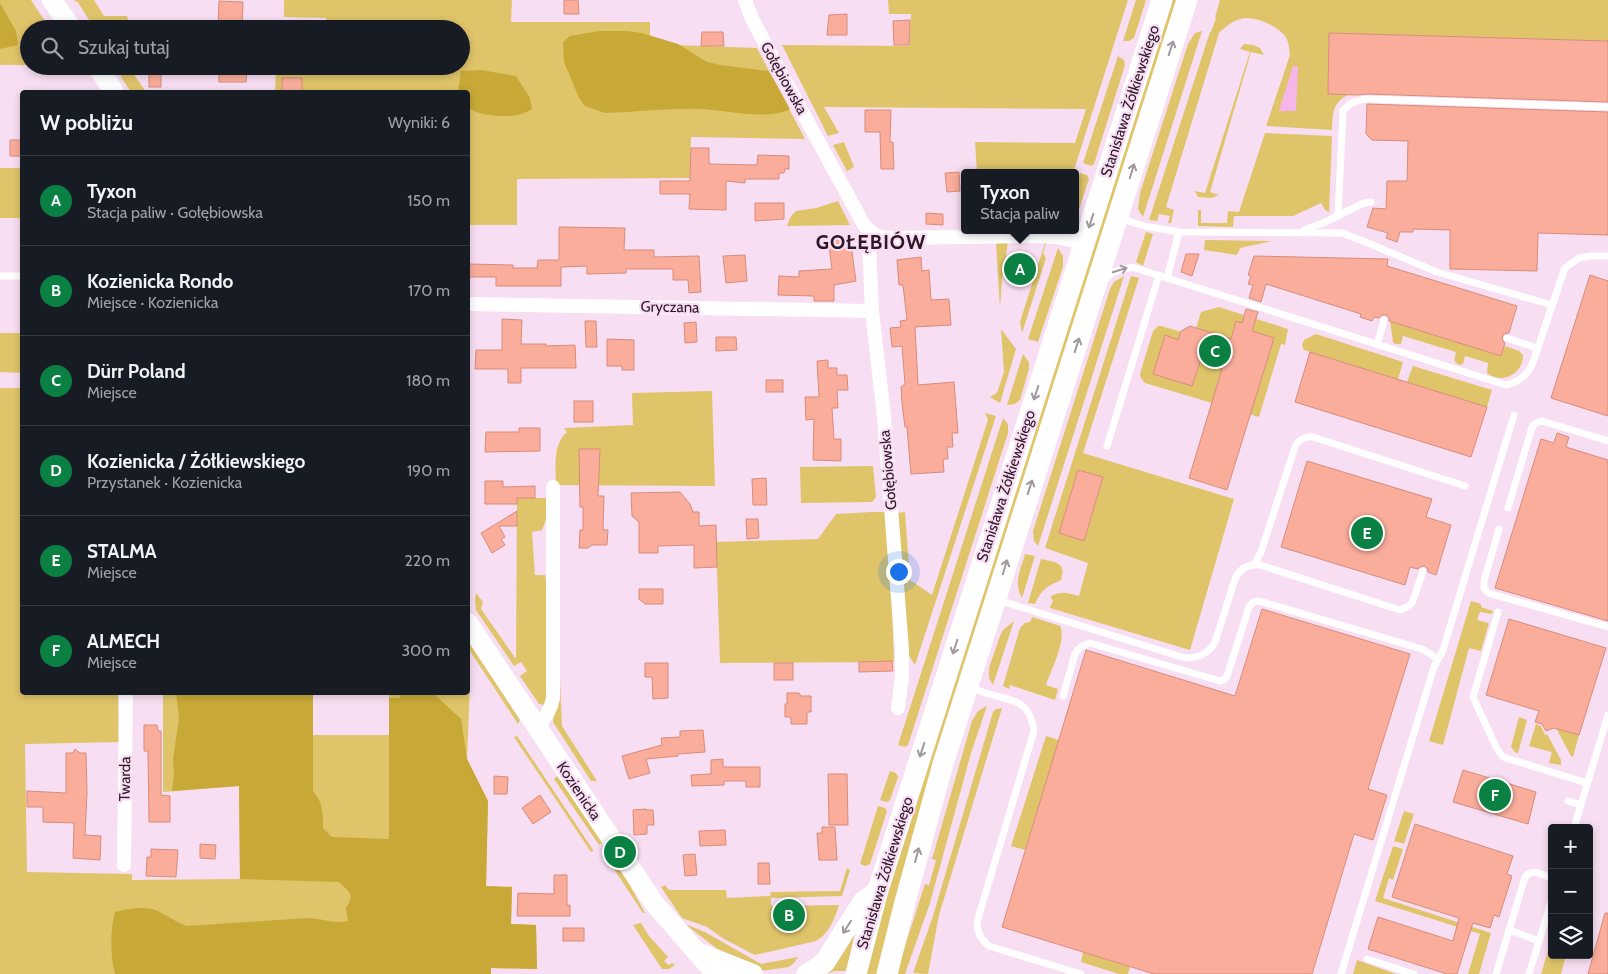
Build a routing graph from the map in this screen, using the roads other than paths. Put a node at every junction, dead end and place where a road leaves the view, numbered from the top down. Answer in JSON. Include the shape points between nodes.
{"nodes":[{"id":1,"x":52,"y":0,"type":"edge"},
{"id":2,"x":744,"y":0,"type":"edge"},
{"id":3,"x":1162,"y":0,"type":"edge"},
{"id":4,"x":1186,"y":0,"type":"edge"},
{"id":5,"x":66,"y":20,"type":"edge"},
{"id":6,"x":103,"y":75,"type":"edge"},
{"id":7,"x":113,"y":90,"type":"edge"},
{"id":8,"x":1608,"y":107,"type":"edge"},
{"id":9,"x":1371,"y":202,"type":"dead end"},
{"id":10,"x":1338,"y":216,"type":"junction"},
{"id":11,"x":1117,"y":218,"type":"junction"},
{"id":12,"x":871,"y":232,"type":"junction"},
{"id":13,"x":1179,"y":232,"type":"junction"},
{"id":14,"x":1294,"y":232,"type":"junction"},
{"id":15,"x":1084,"y":243,"type":"junction"},
{"id":16,"x":1608,"y":256,"type":"edge"},
{"id":17,"x":0,"y":276,"type":"edge"},
{"id":18,"x":20,"y":276,"type":"edge"},
{"id":19,"x":1158,"y":276,"type":"junction"},
{"id":20,"x":1166,"y":278,"type":"junction"},
{"id":21,"x":1092,"y":297,"type":"junction"},
{"id":22,"x":470,"y":304,"type":"edge"},
{"id":23,"x":1552,"y":305,"type":"junction"},
{"id":24,"x":872,"y":312,"type":"junction"},
{"id":25,"x":1384,"y":320,"type":"dead end"},
{"id":26,"x":1507,"y":338,"type":"dead end"},
{"id":27,"x":1377,"y":345,"type":"junction"},
{"id":28,"x":1537,"y":348,"type":"junction"},
{"id":29,"x":1514,"y":415,"type":"dead end"},
{"id":30,"x":1608,"y":441,"type":"edge"},
{"id":31,"x":1107,"y":446,"type":"dead end"},
{"id":32,"x":1465,"y":486,"type":"dead end"},
{"id":33,"x":553,"y":487,"type":"dead end"},
{"id":34,"x":1508,"y":508,"type":"dead end"},
{"id":35,"x":1499,"y":529,"type":"dead end"},
{"id":36,"x":1254,"y":564,"type":"junction"},
{"id":37,"x":1423,"y":571,"type":"dead end"},
{"id":38,"x":995,"y":599,"type":"junction"},
{"id":39,"x":1498,"y":612,"type":"dead end"},
{"id":40,"x":470,"y":626,"type":"edge"},
{"id":41,"x":1608,"y":628,"type":"edge"},
{"id":42,"x":1438,"y":660,"type":"junction"},
{"id":43,"x":967,"y":687,"type":"junction"},
{"id":44,"x":126,"y":695,"type":"edge"},
{"id":45,"x":1063,"y":696,"type":"dead end"},
{"id":46,"x":898,"y":708,"type":"dead end"},
{"id":47,"x":1608,"y":715,"type":"edge"},
{"id":48,"x":536,"y":727,"type":"junction"},
{"id":49,"x":1587,"y":783,"type":"junction"},
{"id":50,"x":1568,"y":801,"type":"dead end"},
{"id":51,"x":1581,"y":805,"type":"junction"},
{"id":52,"x":1575,"y":824,"type":"edge"},
{"id":53,"x":124,"y":866,"type":"dead end"},
{"id":54,"x":1548,"y":877,"type":"edge"},
{"id":55,"x":878,"y":890,"type":"junction"},
{"id":56,"x":1548,"y":912,"type":"edge"},
{"id":57,"x":1509,"y":930,"type":"junction"},
{"id":58,"x":1539,"y":941,"type":"junction"},
{"id":59,"x":698,"y":952,"type":"junction"},
{"id":60,"x":1367,"y":958,"type":"dead end"},
{"id":61,"x":716,"y":974,"type":"edge"},
{"id":62,"x":752,"y":974,"type":"edge"},
{"id":63,"x":807,"y":974,"type":"edge"},
{"id":64,"x":856,"y":974,"type":"edge"},
{"id":65,"x":887,"y":974,"type":"edge"},
{"id":66,"x":1081,"y":974,"type":"edge"},
{"id":67,"x":1341,"y":974,"type":"edge"},
{"id":68,"x":1414,"y":974,"type":"edge"},
{"id":69,"x":1496,"y":974,"type":"edge"},
{"id":70,"x":1529,"y":974,"type":"edge"}],
"edges":[{"from":1,"to":5,"type":"main road"},
{"from":2,"to":12,"type":"street","name":"Gołębiowska","via":[[779,70],[864,225]]},
{"from":3,"to":15,"type":"main road","name":"Stanisława Żółkiewskiego","one_way":true},
{"from":11,"to":4,"type":"main road","name":"Stanisława Żółkiewskiego","one_way":true},
{"from":6,"to":7,"type":"main road"},
{"from":8,"to":10,"type":"lane","via":[[1368,99],[1353,102],[1343,111]]},
{"from":9,"to":10,"type":"lane"},
{"from":10,"to":14,"type":"lane"},
{"from":11,"to":13,"type":"lane"},
{"from":11,"to":21,"type":"main road","name":"Stanisława Żółkiewskiego"},
{"from":12,"to":15,"type":"street","via":[[889,238],[1040,236]]},
{"from":12,"to":24,"type":"street","name":"Gołębiowska"},
{"from":13,"to":14,"type":"lane"},
{"from":13,"to":20,"type":"lane"},
{"from":14,"to":23,"type":"lane","via":[[1342,233],[1437,272]]},
{"from":15,"to":55,"type":"main road","name":"Stanisława Żółkiewskiego","one_way":true},
{"from":16,"to":23,"type":"lane","via":[[1578,258],[1568,264]]},
{"from":17,"to":18,"type":"lane"},
{"from":19,"to":20,"type":"lane"},
{"from":21,"to":19,"type":"lane","one_way":true,"via":[[1108,276],[1119,270],[1132,267]]},
{"from":19,"to":31,"type":"lane"},
{"from":20,"to":27,"type":"lane"},
{"from":38,"to":21,"type":"main road","name":"Stanisława Żółkiewskiego","one_way":true},
{"from":22,"to":24,"type":"street","name":"Gryczana"},
{"from":23,"to":28,"type":"lane"},
{"from":24,"to":46,"type":"street","name":"Gołębiowska","via":[[899,606],[902,675]]},
{"from":25,"to":27,"type":"lane"},
{"from":26,"to":28,"type":"lane"},
{"from":27,"to":28,"type":"lane","via":[[1506,385],[1525,376]]},
{"from":29,"to":42,"type":"lane"},
{"from":30,"to":34,"type":"lane","via":[[1536,422],[1532,426]]},
{"from":32,"to":36,"type":"lane","via":[[1313,437],[1304,438],[1296,443],[1261,552]]},
{"from":33,"to":48,"type":"street","via":[[553,698],[548,715]]},
{"from":35,"to":41,"type":"lane","via":[[1484,581],[1488,593]]},
{"from":36,"to":37,"type":"lane","via":[[1400,610],[1412,603]]},
{"from":36,"to":38,"type":"lane","via":[[1242,569],[1235,579],[1212,648],[1190,658]]},
{"from":38,"to":43,"type":"main road","name":"Stanisława Żółkiewskiego"},
{"from":39,"to":49,"type":"lane","via":[[1473,697],[1497,749],[1503,757]]},
{"from":40,"to":48,"type":"main road","name":"Kozienicka"},
{"from":42,"to":45,"type":"lane","via":[[1422,649],[1258,601],[1249,607],[1224,680],[1090,643],[1084,644],[1075,654]]},
{"from":42,"to":67,"type":"lane"},
{"from":65,"to":43,"type":"main road","name":"Stanisława Żółkiewskiego","one_way":true,"via":[[922,838]]},
{"from":43,"to":66,"type":"lane","via":[[1023,705],[1034,731],[977,922],[979,936],[989,946]]},
{"from":44,"to":53,"type":"street","name":"Twarda"},
{"from":47,"to":49,"type":"lane"},
{"from":48,"to":59,"type":"main road","name":"Kozienicka","via":[[654,903]]},
{"from":49,"to":51,"type":"lane"},
{"from":50,"to":51,"type":"lane"},
{"from":51,"to":52,"type":"lane"},
{"from":54,"to":57,"type":"lane","via":[[1535,872],[1526,875]]},
{"from":55,"to":63,"type":"main road","one_way":true,"via":[[863,902],[824,962]]},
{"from":55,"to":64,"type":"main road","name":"Stanisława Żółkiewskiego"},
{"from":56,"to":58,"type":"lane"},
{"from":57,"to":58,"type":"lane"},
{"from":57,"to":69,"type":"lane"},
{"from":58,"to":70,"type":"lane"},
{"from":59,"to":61,"type":"main road","name":"Kozienicka"},
{"from":59,"to":62,"type":"main road","name":"Kozienicka"},
{"from":60,"to":68,"type":"lane"}]}
